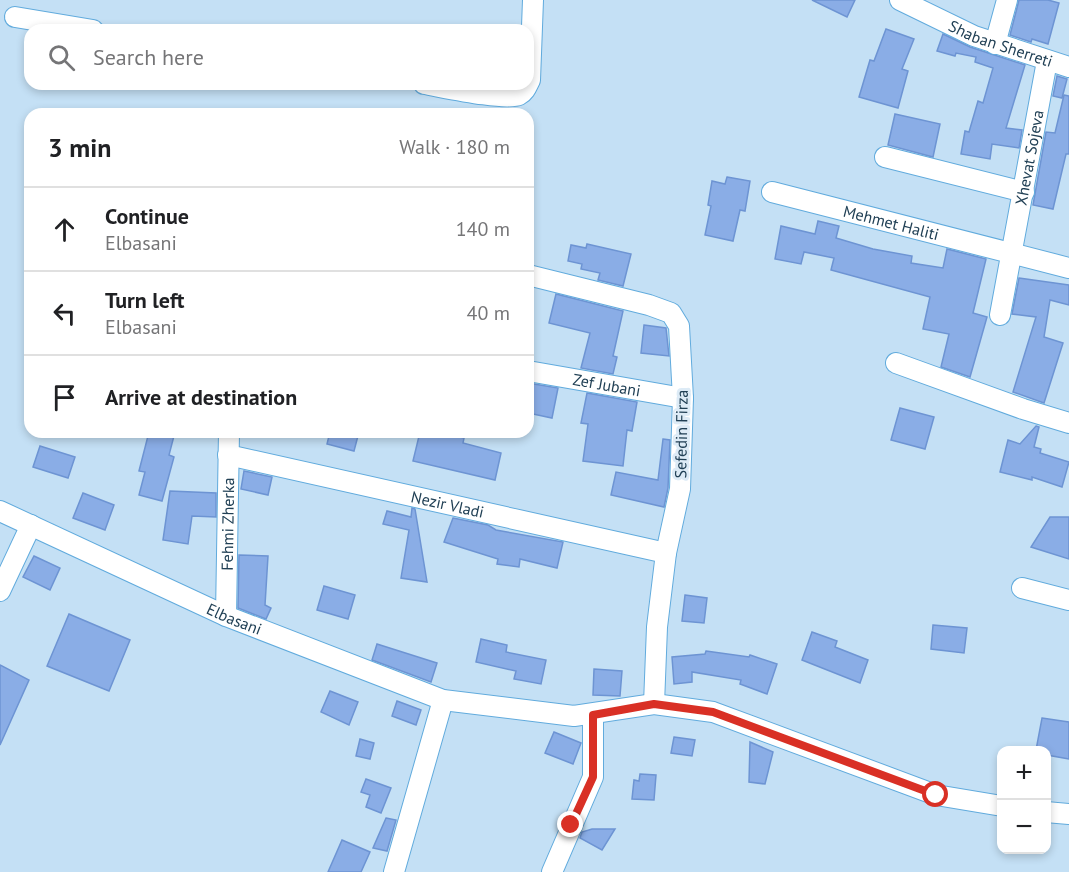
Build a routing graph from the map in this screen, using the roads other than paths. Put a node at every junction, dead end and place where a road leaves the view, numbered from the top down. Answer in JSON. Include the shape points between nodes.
{"nodes":[{"id":1,"x":533,"y":0,"type":"edge"},
{"id":2,"x":900,"y":0,"type":"edge"},
{"id":3,"x":1007,"y":0,"type":"edge"},
{"id":4,"x":15,"y":17,"type":"dead end"},
{"id":5,"x":57,"y":24,"type":"edge"},
{"id":6,"x":532,"y":24,"type":"edge"},
{"id":7,"x":994,"y":44,"type":"junction"},
{"id":8,"x":1047,"y":61,"type":"junction"},
{"id":9,"x":1069,"y":67,"type":"edge"},
{"id":10,"x":462,"y":90,"type":"edge"},
{"id":11,"x":525,"y":90,"type":"edge"},
{"id":12,"x":885,"y":156,"type":"dead end"},
{"id":13,"x":772,"y":192,"type":"dead end"},
{"id":14,"x":1024,"y":192,"type":"junction"},
{"id":15,"x":1011,"y":254,"type":"junction"},
{"id":16,"x":1069,"y":268,"type":"edge"},
{"id":17,"x":534,"y":276,"type":"edge"},
{"id":18,"x":1000,"y":315,"type":"dead end"},
{"id":19,"x":896,"y":363,"type":"dead end"},
{"id":20,"x":534,"y":372,"type":"edge"},
{"id":21,"x":683,"y":398,"type":"junction"},
{"id":22,"x":1069,"y":423,"type":"edge"},
{"id":23,"x":229,"y":438,"type":"edge"},
{"id":24,"x":228,"y":455,"type":"junction"},
{"id":25,"x":0,"y":511,"type":"edge"},
{"id":26,"x":31,"y":525,"type":"junction"},
{"id":27,"x":666,"y":554,"type":"junction"},
{"id":28,"x":1022,"y":588,"type":"dead end"},
{"id":29,"x":0,"y":591,"type":"edge"},
{"id":30,"x":1069,"y":600,"type":"edge"},
{"id":31,"x":226,"y":616,"type":"junction"},
{"id":32,"x":443,"y":700,"type":"junction"},
{"id":33,"x":654,"y":704,"type":"junction"},
{"id":34,"x":593,"y":715,"type":"junction"},
{"id":35,"x":997,"y":805,"type":"edge"},
{"id":36,"x":1051,"y":812,"type":"edge"},
{"id":37,"x":1069,"y":814,"type":"edge"},
{"id":38,"x":394,"y":872,"type":"edge"},
{"id":39,"x":552,"y":872,"type":"edge"}],
"edges":[{"from":1,"to":6,"type":"street"},
{"from":2,"to":7,"type":"street","name":"Shaban Sherreti"},
{"from":3,"to":7,"type":"street"},
{"from":4,"to":5,"type":"street"},
{"from":7,"to":8,"type":"street","name":"Shaban Sherreti"},
{"from":8,"to":9,"type":"street","name":"Shaban Sherreti"},
{"from":8,"to":14,"type":"street","name":"Xhevat Sojeva"},
{"from":10,"to":11,"type":"street","via":[[517,96]]},
{"from":12,"to":14,"type":"street"},
{"from":13,"to":15,"type":"street","name":"Mehmet Haliti"},
{"from":14,"to":15,"type":"street","name":"Xhevat Sojeva"},
{"from":15,"to":16,"type":"street"},
{"from":15,"to":18,"type":"street","name":"Xhevat Sojeva"},
{"from":17,"to":21,"type":"street","name":"Sefedin Firza","via":[[649,304],[671,313],[679,326]]},
{"from":19,"to":22,"type":"street"},
{"from":20,"to":21,"type":"street","name":"Zef Jubani"},
{"from":21,"to":27,"type":"street","name":"Sefedin Firza","via":[[680,489]]},
{"from":23,"to":24,"type":"street","name":"Fehmi Zherka"},
{"from":24,"to":27,"type":"street","name":"Nezir Vladi"},
{"from":24,"to":31,"type":"street","name":"Fehmi Zherka"},
{"from":25,"to":26,"type":"street","name":"Elbasani"},
{"from":26,"to":29,"type":"street"},
{"from":26,"to":31,"type":"street","name":"Elbasani"},
{"from":27,"to":33,"type":"street","name":"Sefedin Firza","via":[[657,627]]},
{"from":28,"to":30,"type":"street"},
{"from":31,"to":32,"type":"street","name":"Elbasani"},
{"from":32,"to":34,"type":"street","name":"Elbasani","via":[[528,712]]},
{"from":32,"to":38,"type":"street"},
{"from":33,"to":34,"type":"street","name":"Elbasani"},
{"from":33,"to":35,"type":"street","name":"Elbasani","via":[[713,712],[936,795]]},
{"from":34,"to":39,"type":"street","via":[[593,777]]},
{"from":36,"to":37,"type":"street"}]}
